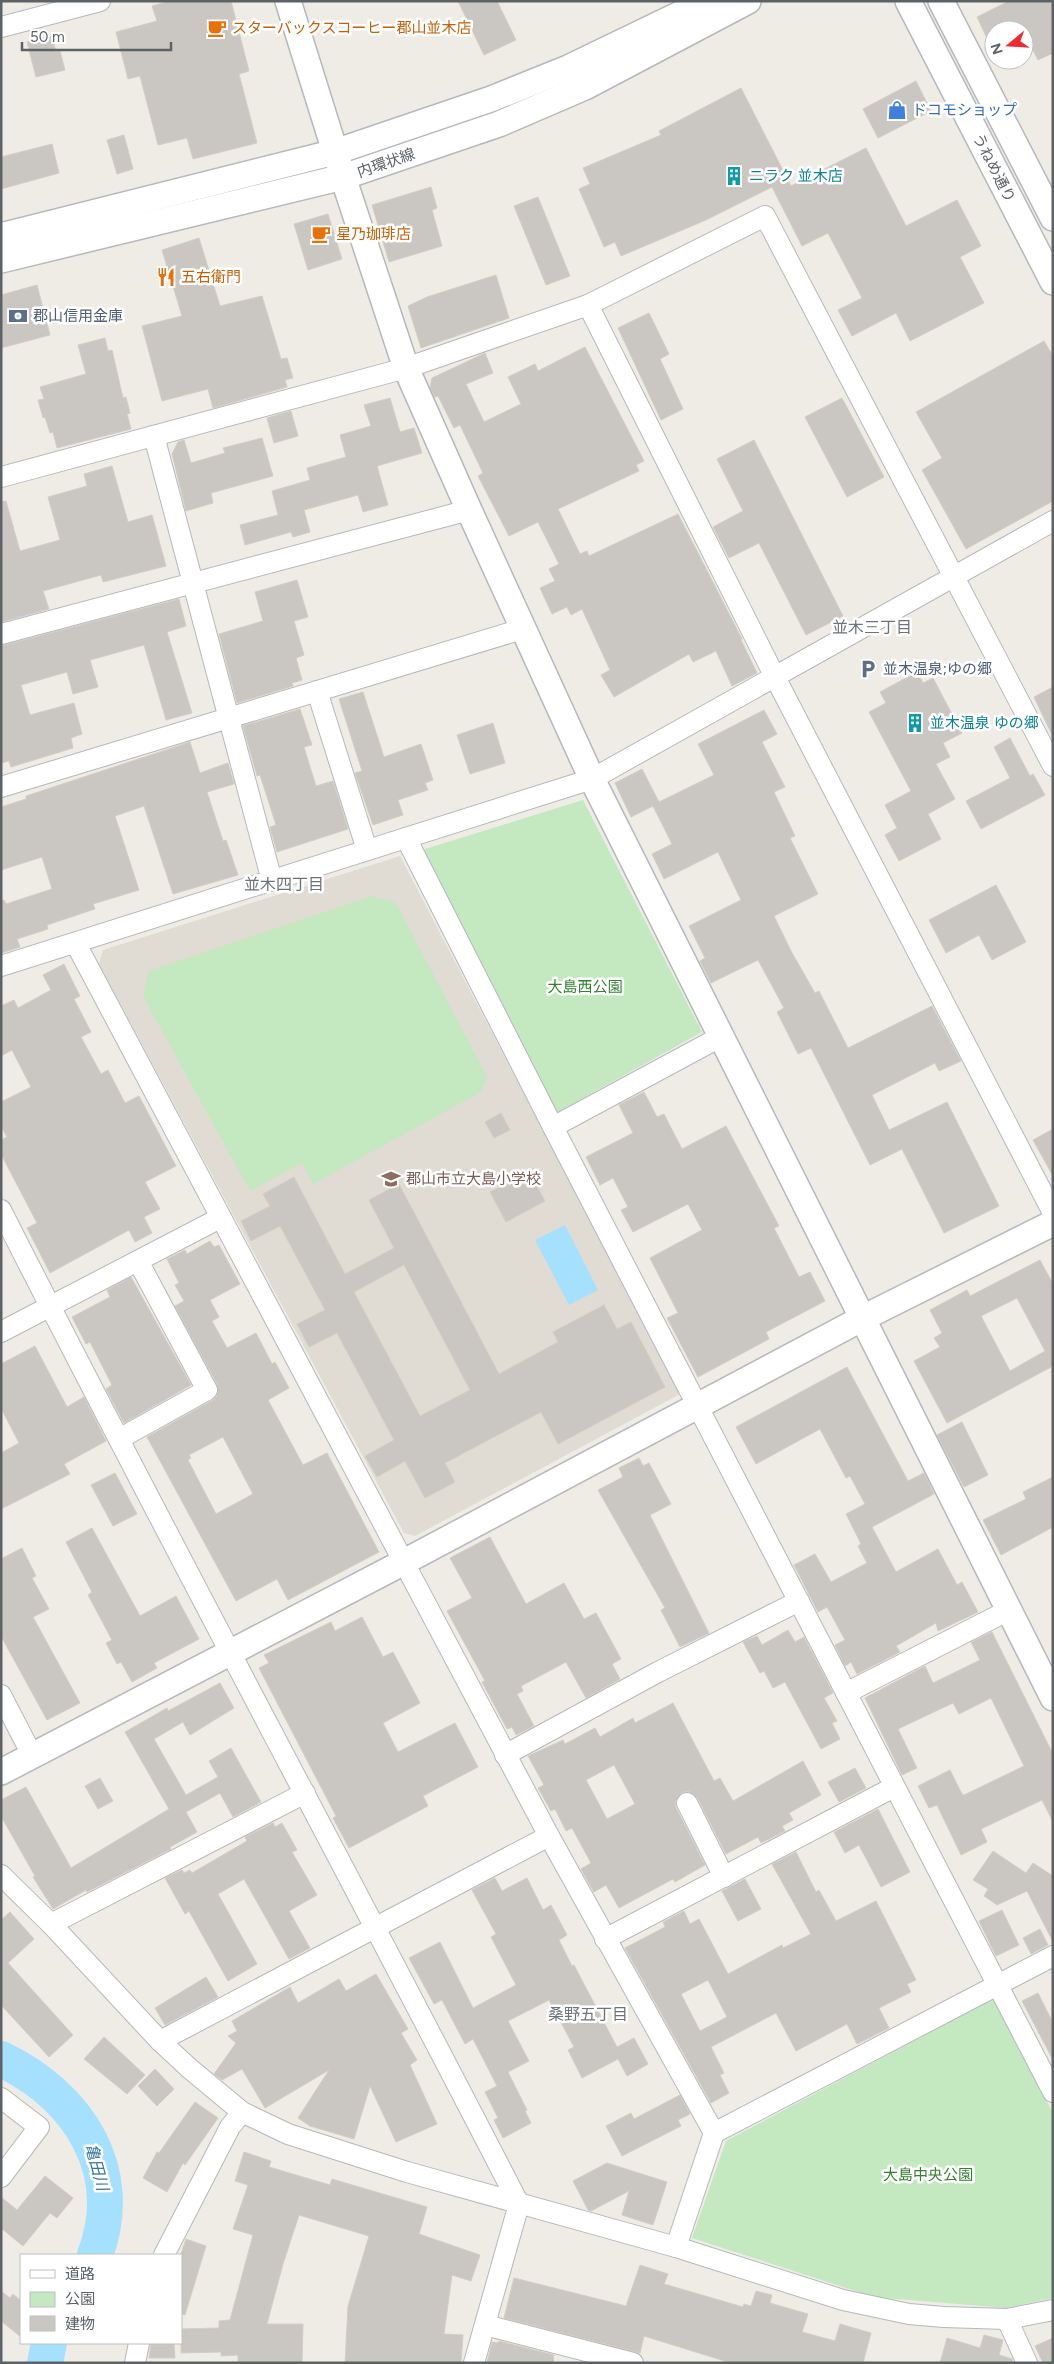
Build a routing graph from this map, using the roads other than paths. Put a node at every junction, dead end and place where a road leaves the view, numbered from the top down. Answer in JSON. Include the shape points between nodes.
{"nodes":[{"id":1,"x":100,"y":1,"type":"edge"},
{"id":2,"x":288,"y":1,"type":"edge"},
{"id":3,"x":707,"y":1,"type":"edge"},
{"id":4,"x":748,"y":1,"type":"edge"},
{"id":5,"x":908,"y":1,"type":"edge"},
{"id":6,"x":941,"y":1,"type":"edge"},
{"id":7,"x":69,"y":5,"type":"edge"},
{"id":8,"x":1,"y":27,"type":"edge"},
{"id":9,"x":335,"y":152,"type":"junction"},
{"id":10,"x":343,"y":177,"type":"junction"},
{"id":11,"x":1053,"y":218,"type":"edge"},
{"id":12,"x":1,"y":236,"type":"edge"},
{"id":13,"x":1,"y":260,"type":"edge"},
{"id":14,"x":1053,"y":282,"type":"edge"},
{"id":15,"x":588,"y":305,"type":"junction"},
{"id":16,"x":406,"y":368,"type":"junction"},
{"id":17,"x":154,"y":436,"type":"junction"},
{"id":18,"x":1,"y":477,"type":"edge"},
{"id":19,"x":469,"y":510,"type":"junction"},
{"id":20,"x":1053,"y":521,"type":"edge"},
{"id":21,"x":953,"y":576,"type":"junction"},
{"id":22,"x":194,"y":583,"type":"junction"},
{"id":23,"x":522,"y":629,"type":"junction"},
{"id":24,"x":1,"y":634,"type":"edge"},
{"id":25,"x":775,"y":677,"type":"junction"},
{"id":26,"x":317,"y":691,"type":"junction"},
{"id":27,"x":228,"y":718,"type":"junction"},
{"id":28,"x":1053,"y":766,"type":"edge"},
{"id":29,"x":592,"y":779,"type":"junction"},
{"id":30,"x":1,"y":787,"type":"edge"},
{"id":31,"x":406,"y":838,"type":"junction"},
{"id":32,"x":367,"y":850,"type":"junction"},
{"id":33,"x":272,"y":881,"type":"junction"},
{"id":34,"x":76,"y":944,"type":"junction"},
{"id":35,"x":1,"y":966,"type":"edge"},
{"id":36,"x":722,"y":1036,"type":"junction"},
{"id":37,"x":553,"y":1127,"type":"junction"},
{"id":38,"x":1,"y":1210,"type":"edge"},
{"id":39,"x":1053,"y":1213,"type":"edge"},
{"id":40,"x":220,"y":1218,"type":"junction"},
{"id":41,"x":1053,"y":1223,"type":"edge"},
{"id":42,"x":138,"y":1261,"type":"junction"},
{"id":43,"x":50,"y":1307,"type":"junction"},
{"id":44,"x":863,"y":1318,"type":"junction"},
{"id":45,"x":1,"y":1332,"type":"edge"},
{"id":46,"x":699,"y":1407,"type":"junction"},
{"id":47,"x":118,"y":1439,"type":"junction"},
{"id":48,"x":404,"y":1562,"type":"junction"},
{"id":49,"x":799,"y":1601,"type":"junction"},
{"id":50,"x":1009,"y":1610,"type":"junction"},
{"id":51,"x":230,"y":1654,"type":"junction"},
{"id":52,"x":846,"y":1693,"type":"junction"},
{"id":53,"x":1,"y":1695,"type":"edge"},
{"id":54,"x":1053,"y":1698,"type":"edge"},
{"id":55,"x":505,"y":1754,"type":"junction"},
{"id":56,"x":32,"y":1755,"type":"junction"},
{"id":57,"x":1,"y":1772,"type":"edge"},
{"id":58,"x":894,"y":1787,"type":"junction"},
{"id":59,"x":305,"y":1793,"type":"junction"},
{"id":60,"x":687,"y":1803,"type":"dead end"},
{"id":61,"x":549,"y":1836,"type":"junction"},
{"id":62,"x":1,"y":1875,"type":"edge"},
{"id":63,"x":724,"y":1876,"type":"junction"},
{"id":64,"x":51,"y":1924,"type":"junction"},
{"id":65,"x":376,"y":1927,"type":"junction"},
{"id":66,"x":606,"y":1939,"type":"junction"},
{"id":67,"x":1053,"y":1956,"type":"edge"},
{"id":68,"x":996,"y":1985,"type":"junction"},
{"id":69,"x":160,"y":2041,"type":"junction"},
{"id":70,"x":1053,"y":2092,"type":"edge"},
{"id":71,"x":1,"y":2098,"type":"edge"},
{"id":72,"x":242,"y":2112,"type":"junction"},
{"id":73,"x":714,"y":2134,"type":"junction"},
{"id":74,"x":1,"y":2177,"type":"edge"},
{"id":75,"x":519,"y":2204,"type":"junction"},
{"id":76,"x":676,"y":2247,"type":"junction"},
{"id":77,"x":165,"y":2254,"type":"edge"},
{"id":78,"x":1053,"y":2310,"type":"edge"},
{"id":79,"x":1007,"y":2319,"type":"junction"},
{"id":80,"x":485,"y":2324,"type":"junction"},
{"id":81,"x":139,"y":2344,"type":"edge"},
{"id":82,"x":135,"y":2363,"type":"edge"},
{"id":83,"x":474,"y":2363,"type":"edge"},
{"id":84,"x":633,"y":2363,"type":"edge"},
{"id":85,"x":1027,"y":2363,"type":"edge"}],
"edges":[{"from":1,"to":7,"type":"street"},
{"from":2,"to":9,"type":"street"},
{"from":3,"to":9,"type":"street","name":"内環状線","via":[[577,64],[491,99]]},
{"from":4,"to":10,"type":"street","name":"内環状線","via":[[576,91],[499,124]]},
{"from":5,"to":14,"type":"street","name":"うねめ通り"},
{"from":6,"to":11,"type":"street","name":"うねめ通り"},
{"from":7,"to":8,"type":"street"},
{"from":9,"to":10,"type":"street"},
{"from":9,"to":12,"type":"street","name":"内環状線"},
{"from":10,"to":13,"type":"street","name":"内環状線"},
{"from":10,"to":16,"type":"street"},
{"from":15,"to":16,"type":"street"},
{"from":15,"to":21,"type":"street","via":[[765,216]]},
{"from":15,"to":25,"type":"street"},
{"from":16,"to":17,"type":"street"},
{"from":16,"to":19,"type":"street"},
{"from":17,"to":18,"type":"street"},
{"from":17,"to":22,"type":"street"},
{"from":19,"to":22,"type":"street"},
{"from":19,"to":23,"type":"street"},
{"from":20,"to":21,"type":"street"},
{"from":21,"to":25,"type":"street"},
{"from":21,"to":28,"type":"street"},
{"from":22,"to":24,"type":"street"},
{"from":22,"to":27,"type":"street"},
{"from":23,"to":26,"type":"street"},
{"from":23,"to":29,"type":"street"},
{"from":25,"to":29,"type":"street"},
{"from":25,"to":39,"type":"street"},
{"from":26,"to":27,"type":"street"},
{"from":26,"to":32,"type":"street"},
{"from":27,"to":30,"type":"street"},
{"from":27,"to":33,"type":"street"},
{"from":29,"to":31,"type":"street"},
{"from":29,"to":36,"type":"street"},
{"from":31,"to":32,"type":"street"},
{"from":31,"to":37,"type":"street"},
{"from":32,"to":33,"type":"street"},
{"from":33,"to":34,"type":"street"},
{"from":34,"to":35,"type":"street"},
{"from":34,"to":40,"type":"street"},
{"from":36,"to":37,"type":"street"},
{"from":36,"to":44,"type":"street"},
{"from":37,"to":46,"type":"street"},
{"from":38,"to":43,"type":"street"},
{"from":40,"to":42,"type":"street"},
{"from":40,"to":48,"type":"street"},
{"from":41,"to":44,"type":"street"},
{"from":42,"to":43,"type":"street"},
{"from":42,"to":47,"type":"street","via":[[207,1390]]},
{"from":43,"to":45,"type":"street"},
{"from":43,"to":47,"type":"street"},
{"from":44,"to":46,"type":"street"},
{"from":44,"to":50,"type":"street"},
{"from":46,"to":48,"type":"street"},
{"from":46,"to":49,"type":"street"},
{"from":47,"to":51,"type":"street"},
{"from":48,"to":51,"type":"street"},
{"from":48,"to":55,"type":"street"},
{"from":49,"to":52,"type":"street"},
{"from":49,"to":55,"type":"street"},
{"from":50,"to":52,"type":"street"},
{"from":50,"to":54,"type":"street"},
{"from":51,"to":56,"type":"street"},
{"from":51,"to":59,"type":"street"},
{"from":52,"to":58,"type":"street"},
{"from":53,"to":56,"type":"street"},
{"from":55,"to":61,"type":"street"},
{"from":56,"to":57,"type":"street"},
{"from":58,"to":63,"type":"street"},
{"from":58,"to":68,"type":"street"},
{"from":59,"to":64,"type":"street"},
{"from":59,"to":65,"type":"street"},
{"from":60,"to":63,"type":"street"},
{"from":61,"to":65,"type":"street"},
{"from":61,"to":66,"type":"street"},
{"from":62,"to":64,"type":"street"},
{"from":63,"to":66,"type":"street"},
{"from":64,"to":69,"type":"street"},
{"from":65,"to":69,"type":"street"},
{"from":65,"to":75,"type":"street"},
{"from":66,"to":73,"type":"street"},
{"from":67,"to":68,"type":"street"},
{"from":68,"to":70,"type":"street"},
{"from":68,"to":73,"type":"street"},
{"from":69,"to":72,"type":"street"},
{"from":71,"to":74,"type":"street","via":[[39,2127]]},
{"from":72,"to":75,"type":"street","via":[[288,2134]]},
{"from":72,"to":77,"type":"street","via":[[230,2128]]},
{"from":73,"to":76,"type":"street"},
{"from":75,"to":76,"type":"street"},
{"from":75,"to":80,"type":"street"},
{"from":76,"to":79,"type":"street","via":[[842,2300],[909,2314]]},
{"from":78,"to":79,"type":"street"},
{"from":79,"to":85,"type":"street"},
{"from":80,"to":83,"type":"street"},
{"from":80,"to":84,"type":"street"},
{"from":81,"to":82,"type":"street"}]}
